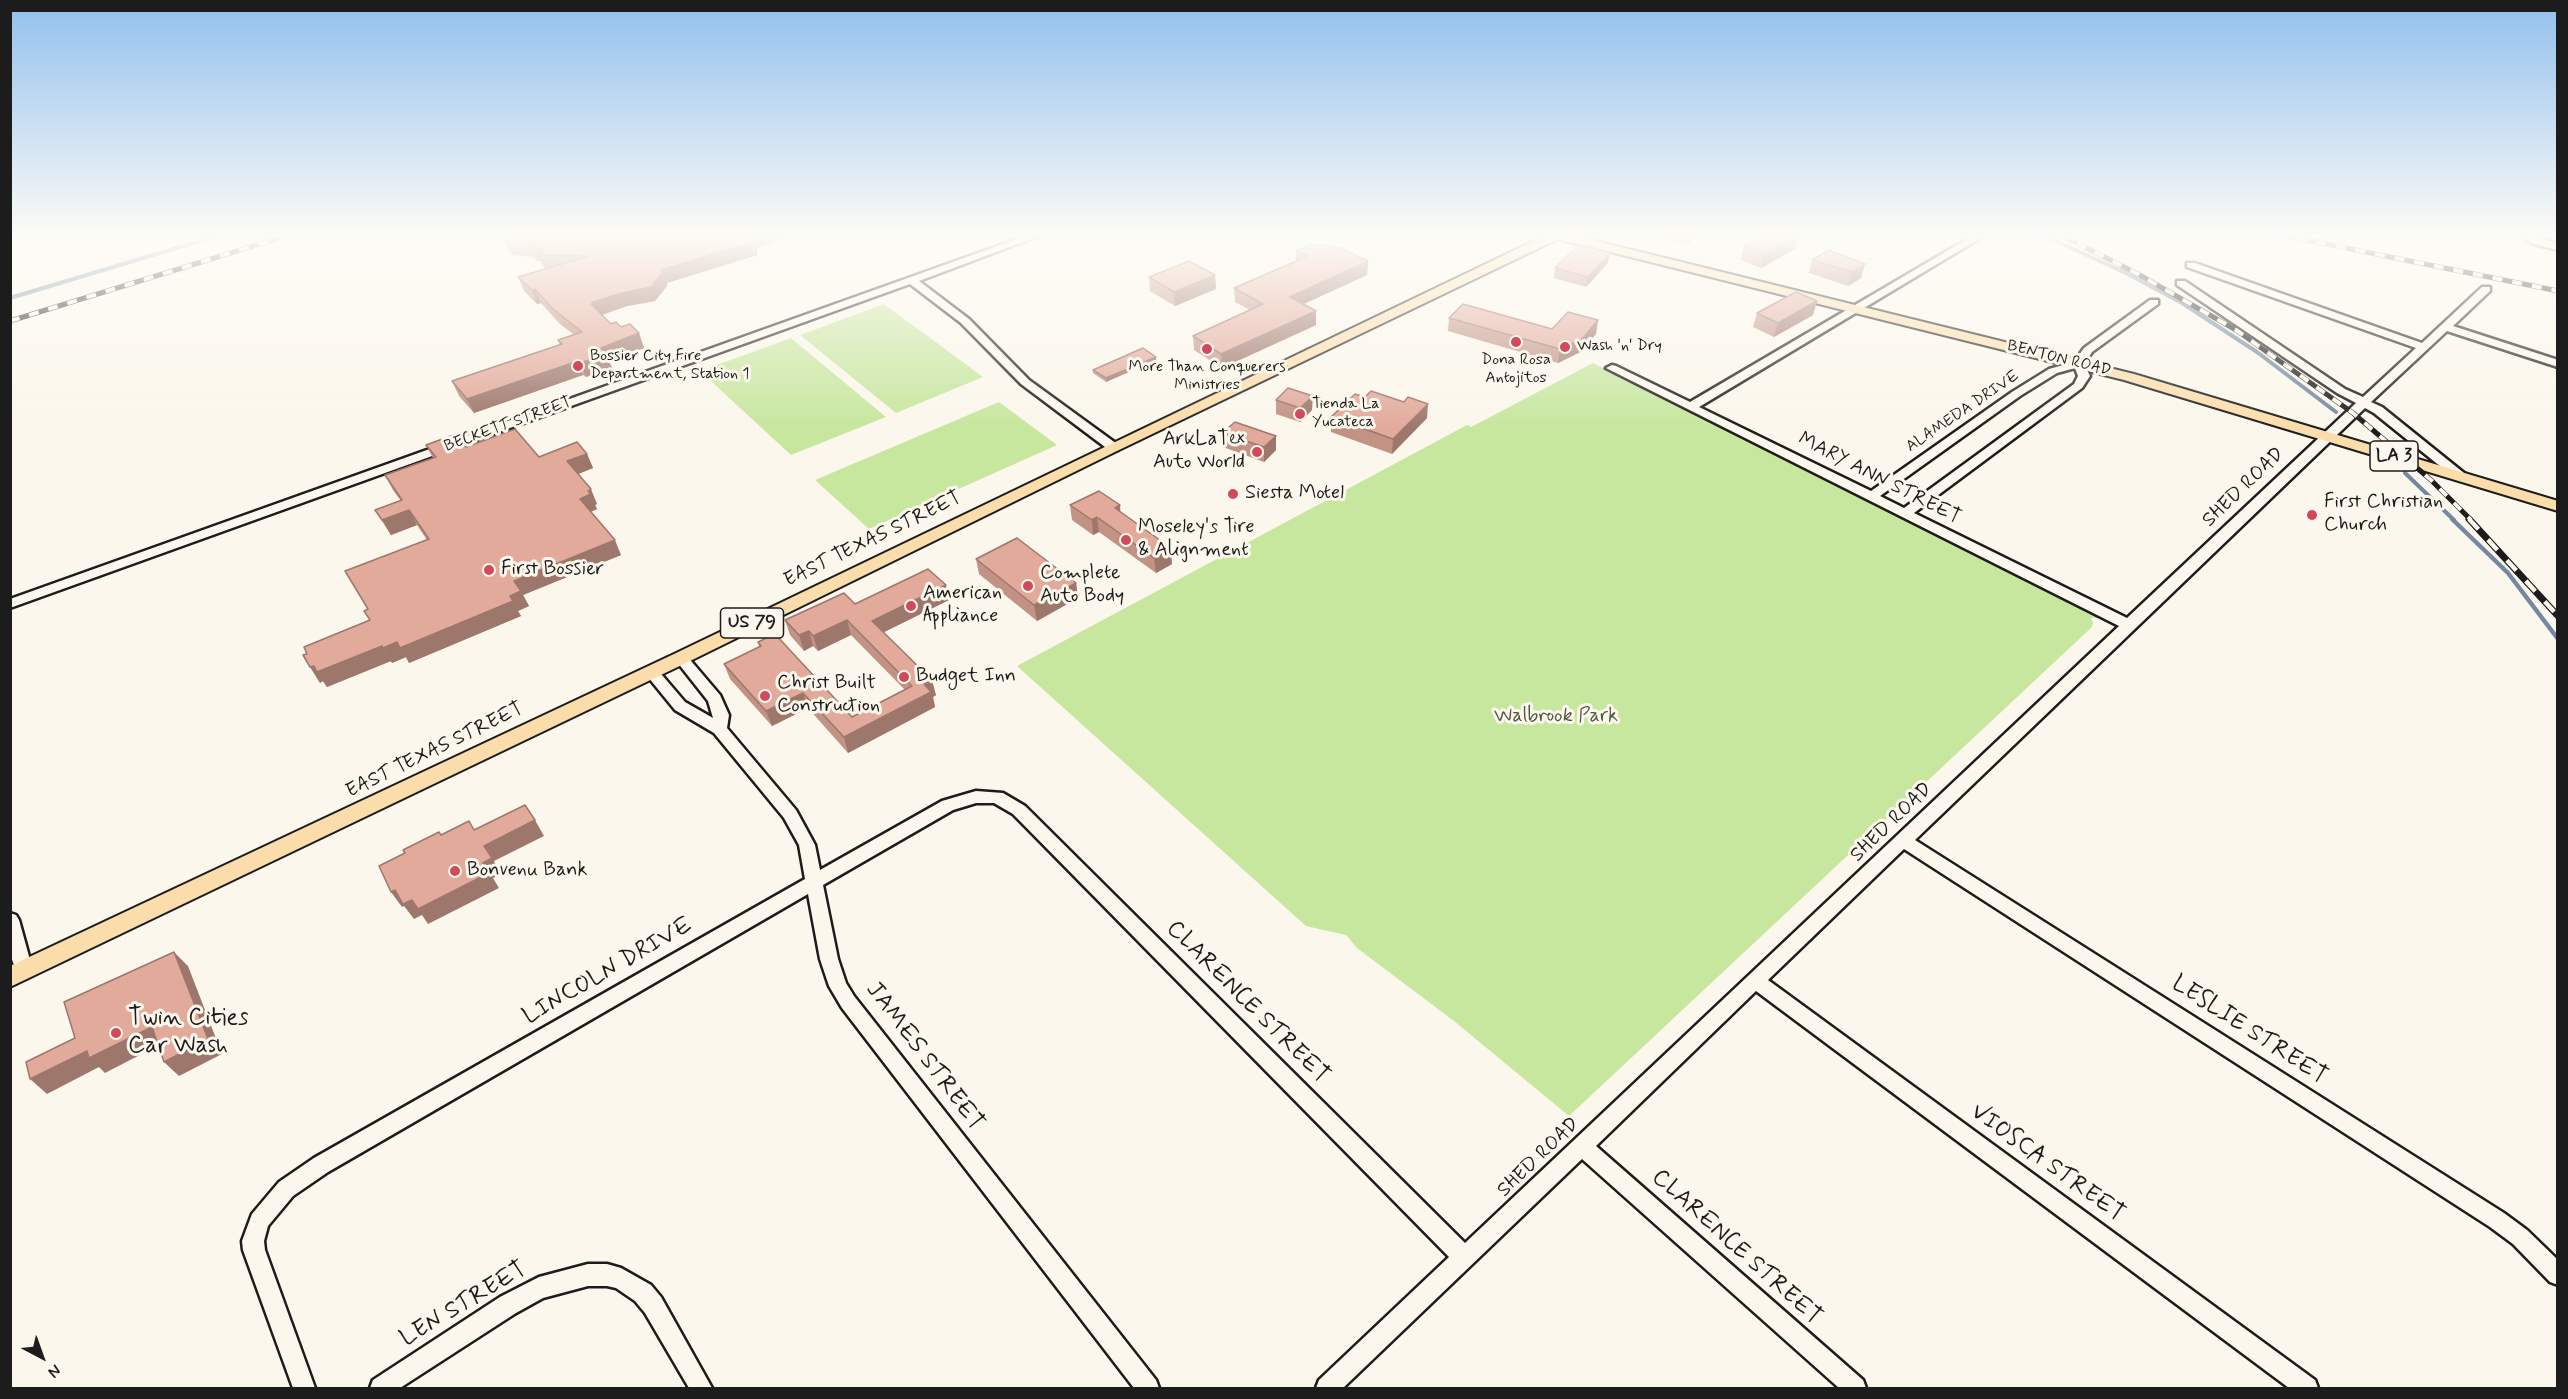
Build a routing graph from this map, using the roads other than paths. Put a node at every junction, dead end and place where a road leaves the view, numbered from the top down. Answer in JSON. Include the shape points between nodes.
{"nodes":[{"id":1,"x":857,"y":299,"type":"edge"},
{"id":2,"x":936,"y":299,"type":"edge"},
{"id":3,"x":1421,"y":299,"type":"edge"},
{"id":4,"x":1823,"y":299,"type":"edge"},
{"id":5,"x":1873,"y":299,"type":"edge"},
{"id":6,"x":2205,"y":299,"type":"edge"},
{"id":7,"x":2286,"y":299,"type":"edge"},
{"id":8,"x":2475,"y":299,"type":"edge"},
{"id":9,"x":2154,"y":302,"type":"dead end"},
{"id":10,"x":1858,"y":308,"type":"junction"},
{"id":11,"x":2446,"y":327,"type":"junction"},
{"id":12,"x":2423,"y":347,"type":"junction"},
{"id":13,"x":2078,"y":364,"type":"junction"},
{"id":14,"x":2558,"y":364,"type":"edge"},
{"id":15,"x":1612,"y":368,"type":"dead end"},
{"id":16,"x":2364,"y":402,"type":"junction"},
{"id":17,"x":1690,"y":406,"type":"junction"},
{"id":18,"x":2328,"y":436,"type":"junction"},
{"id":19,"x":1113,"y":447,"type":"junction"},
{"id":20,"x":2460,"y":476,"type":"junction"},
{"id":21,"x":1870,"y":497,"type":"junction"},
{"id":22,"x":2558,"y":506,"type":"edge"},
{"id":23,"x":1904,"y":514,"type":"junction"},
{"id":24,"x":10,"y":604,"type":"edge"},
{"id":25,"x":2129,"y":625,"type":"junction"},
{"id":26,"x":681,"y":658,"type":"junction"},
{"id":27,"x":651,"y":672,"type":"junction"},
{"id":28,"x":719,"y":729,"type":"junction"},
{"id":29,"x":987,"y":796,"type":"joint"},
{"id":30,"x":1904,"y":841,"type":"junction"},
{"id":31,"x":816,"y":880,"type":"junction"},
{"id":32,"x":10,"y":920,"type":"edge"},
{"id":33,"x":17,"y":974,"type":"edge"},
{"id":34,"x":1756,"y":981,"type":"junction"},
{"id":35,"x":1582,"y":1146,"type":"junction"},
{"id":36,"x":1465,"y":1257,"type":"junction"},
{"id":37,"x":2558,"y":1275,"type":"edge"},
{"id":38,"x":304,"y":1389,"type":"edge"},
{"id":39,"x":381,"y":1389,"type":"edge"},
{"id":40,"x":701,"y":1389,"type":"edge"},
{"id":41,"x":1149,"y":1389,"type":"edge"},
{"id":42,"x":1327,"y":1389,"type":"edge"},
{"id":43,"x":1855,"y":1389,"type":"edge"},
{"id":44,"x":2307,"y":1389,"type":"edge"}],
"edges":[{"from":1,"to":24,"type":"street","name":"BECKETT STREET"},
{"from":2,"to":19,"type":"street","via":[[965,321],[1025,382]]},
{"from":3,"to":19,"type":"main road","name":"EAST TEXAS STREET","number":"US 79"},
{"from":4,"to":10,"type":"main road","name":"BENTON ROAD","number":"LA 3"},
{"from":5,"to":10,"type":"street"},
{"from":6,"to":16,"type":"street","via":[[2341,391]]},
{"from":7,"to":12,"type":"street"},
{"from":8,"to":11,"type":"street","name":"SHED ROAD"},
{"from":9,"to":13,"type":"street","name":"ALAMEDA DRIVE","via":[[2088,350]]},
{"from":10,"to":13,"type":"main road","name":"BENTON ROAD","number":"LA 3"},
{"from":10,"to":17,"type":"street"},
{"from":11,"to":12,"type":"street","name":"SHED ROAD"},
{"from":11,"to":14,"type":"street"},
{"from":12,"to":16,"type":"street","name":"SHED ROAD"},
{"from":13,"to":18,"type":"main road","name":"BENTON ROAD","number":"LA 3"},
{"from":13,"to":21,"type":"street","name":"ALAMEDA DRIVE","via":[[2054,371],[2016,394]]},
{"from":13,"to":23,"type":"street","via":[[2084,376],[2078,386]]},
{"from":15,"to":17,"type":"street","name":"MARY ANN STREET"},
{"from":16,"to":18,"type":"street","name":"SHED ROAD"},
{"from":16,"to":20,"type":"street"},
{"from":17,"to":21,"type":"street","name":"MARY ANN STREET"},
{"from":18,"to":20,"type":"main road","name":"BENTON ROAD","number":"LA 3"},
{"from":18,"to":25,"type":"street","name":"SHED ROAD"},
{"from":19,"to":26,"type":"main road","name":"EAST TEXAS STREET","number":"US 79"},
{"from":20,"to":22,"type":"main road","name":"BENTON ROAD","number":"LA 3"},
{"from":21,"to":23,"type":"street","name":"MARY ANN STREET"},
{"from":23,"to":25,"type":"street","name":"MARY ANN STREET"},
{"from":25,"to":30,"type":"street","name":"SHED ROAD"},
{"from":26,"to":27,"type":"main road","name":"EAST TEXAS STREET","number":"US 79"},
{"from":26,"to":28,"type":"street","via":[[715,699],[721,715]]},
{"from":27,"to":28,"type":"street","name":"JAMES STREET","via":[[680,706]]},
{"from":27,"to":33,"type":"main road","name":"EAST TEXAS STREET","number":"US 79"},
{"from":28,"to":31,"type":"street","name":"JAMES STREET","via":[[800,828]]},
{"from":29,"to":31,"type":"street","name":"LINCOLN DRIVE","via":[[948,805]]},
{"from":29,"to":36,"type":"street","name":"CLARENCE STREET","via":[[1005,800],[1019,810]]},
{"from":30,"to":34,"type":"street","name":"SHED ROAD"},
{"from":30,"to":37,"type":"street","name":"LESLIE STREET","via":[[2497,1220]]},
{"from":31,"to":38,"type":"street","name":"LINCOLN DRIVE","via":[[321,1165],[286,1189],[265,1212],[255,1232],[254,1250]]},
{"from":31,"to":41,"type":"street","name":"JAMES STREET","via":[[829,959],[848,1002]]},
{"from":32,"to":33,"type":"street"},
{"from":34,"to":35,"type":"street","name":"SHED ROAD"},
{"from":34,"to":44,"type":"street","name":"VIOSCA STREET"},
{"from":35,"to":36,"type":"street","name":"SHED ROAD"},
{"from":35,"to":43,"type":"street","name":"CLARENCE STREET"},
{"from":36,"to":42,"type":"street","name":"SHED ROAD"},
{"from":39,"to":40,"type":"street","name":"LEN STREET","via":[[508,1305],[539,1288],[588,1275],[621,1279],[643,1293]]}]}
